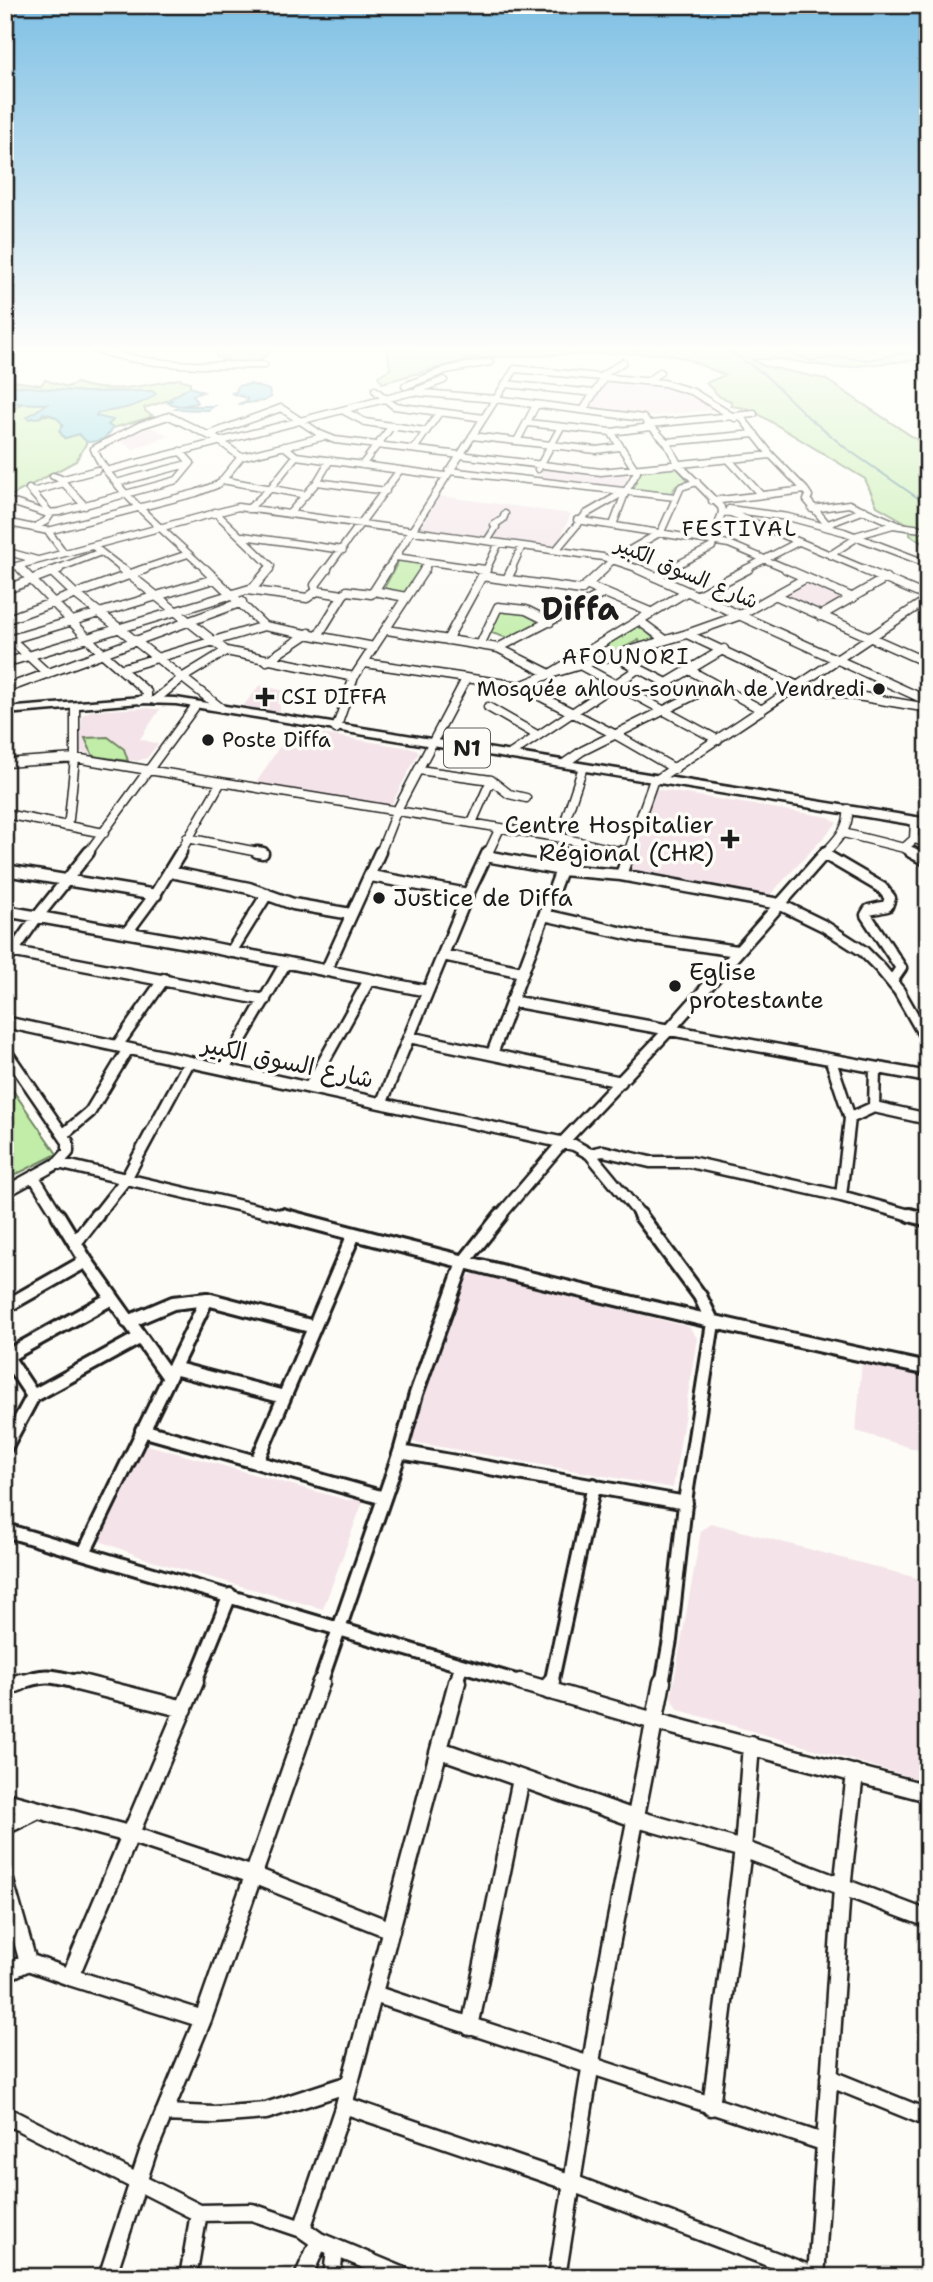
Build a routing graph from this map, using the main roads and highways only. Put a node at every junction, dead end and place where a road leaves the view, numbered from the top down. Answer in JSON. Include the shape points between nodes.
{"nodes":[{"id":1,"x":5,"y":712,"type":"edge"},
{"id":2,"x":336,"y":727,"type":"junction"},
{"id":3,"x":432,"y":744,"type":"junction"},
{"id":4,"x":656,"y":781,"type":"junction"},
{"id":5,"x":921,"y":824,"type":"edge"}],
"edges":[{"from":1,"to":2,"type":"highway","number":"N1","via":[[150,703]]},
{"from":1,"to":2,"type":"highway","number":"N1","via":[[155,700]]},
{"from":2,"to":3,"type":"highway","number":"N1"},
{"from":3,"to":4,"type":"highway","number":"N1"},
{"from":3,"to":4,"type":"highway","number":"N1"},
{"from":4,"to":5,"type":"highway","number":"N1"}]}
